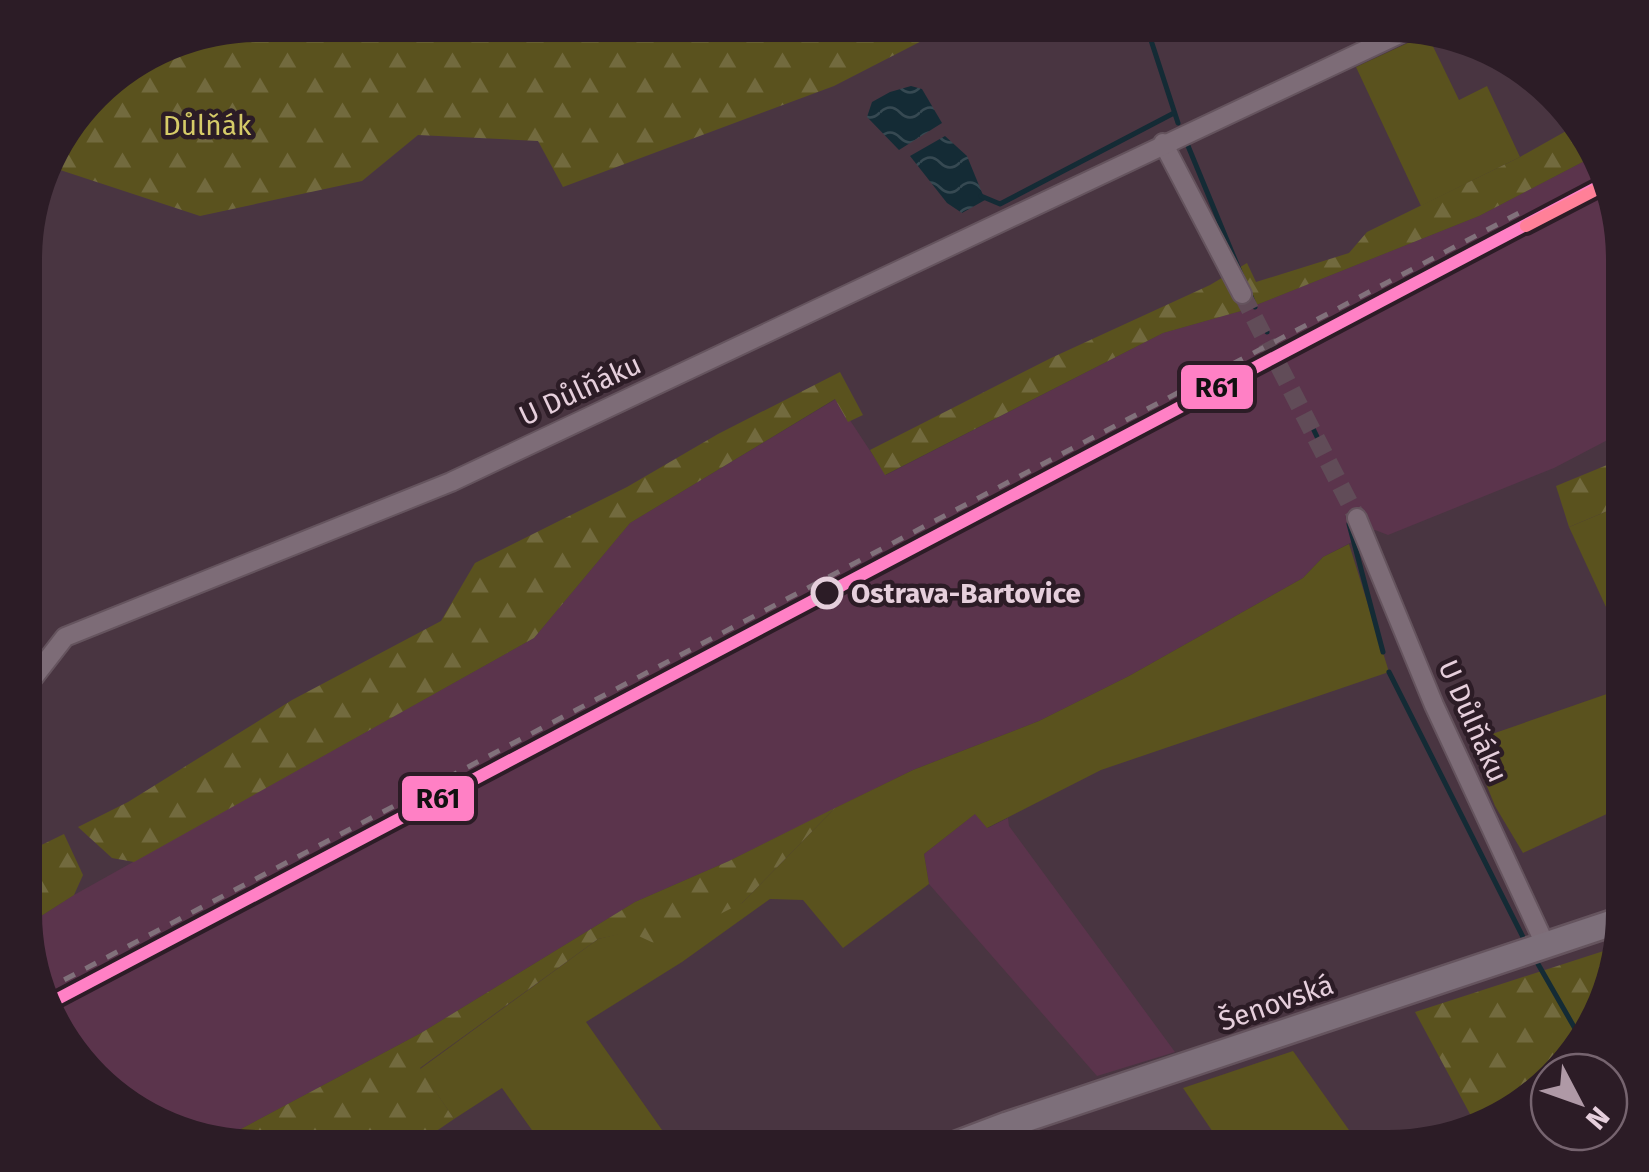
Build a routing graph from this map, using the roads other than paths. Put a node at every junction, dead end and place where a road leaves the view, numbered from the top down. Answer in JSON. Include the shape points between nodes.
{"nodes":[{"id":1,"x":1380,"y":43,"type":"edge"},
{"id":2,"x":1163,"y":143,"type":"junction"},
{"id":3,"x":1242,"y":294,"type":"tunnel mouth"},
{"id":4,"x":1357,"y":518,"type":"tunnel mouth"},
{"id":5,"x":43,"y":666,"type":"edge"},
{"id":6,"x":1606,"y":925,"type":"edge"},
{"id":7,"x":1545,"y":944,"type":"junction"},
{"id":8,"x":1000,"y":1130,"type":"edge"}],
"edges":[{"from":1,"to":2,"type":"street","name":"U Důlňáku"},
{"from":2,"to":3,"type":"street"},
{"from":2,"to":5,"type":"street","name":"U Důlňáku","via":[[451,482],[65,637]]},
{"from":4,"to":7,"type":"street","name":"U Důlňáku","via":[[1434,705]]},
{"from":6,"to":7,"type":"street","name":"Šenovská"},
{"from":7,"to":8,"type":"street","name":"Šenovská"}]}
